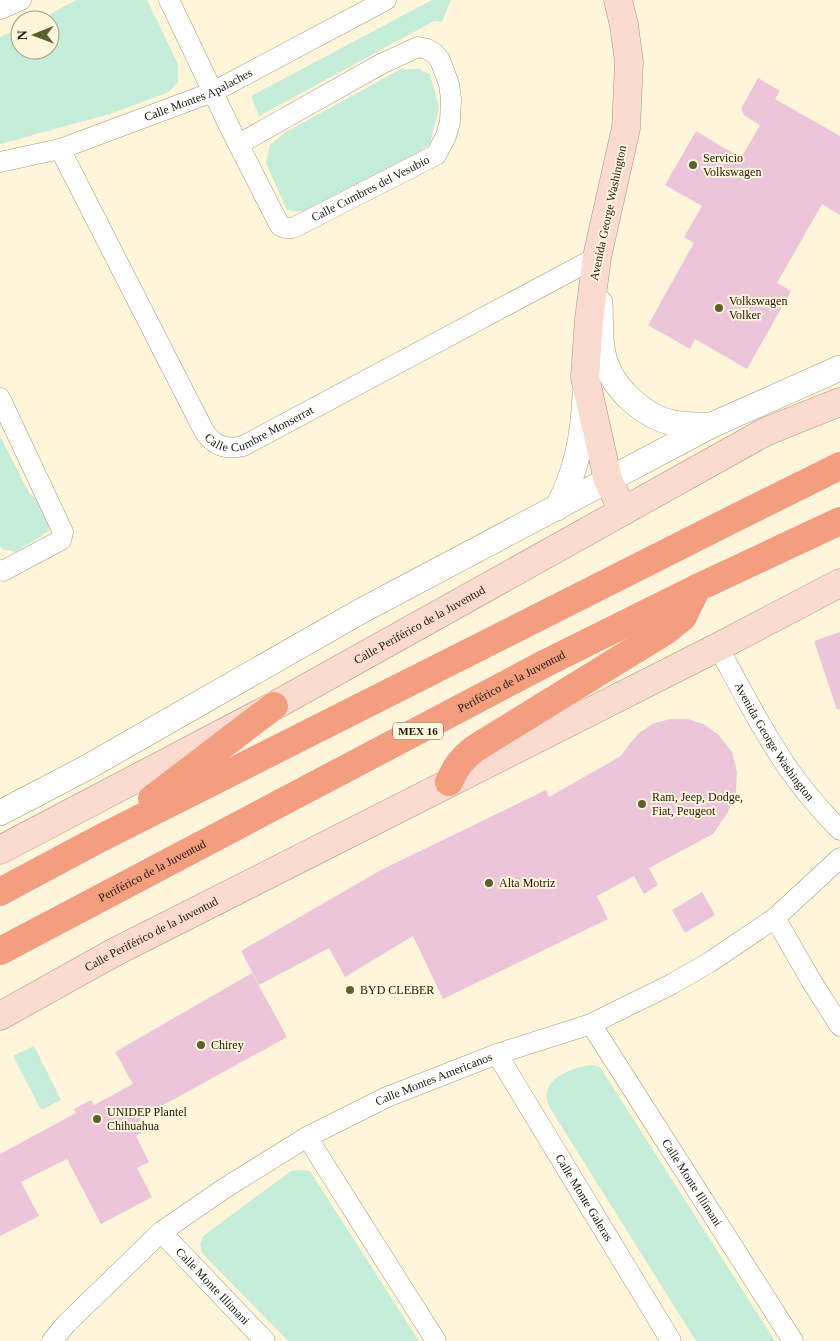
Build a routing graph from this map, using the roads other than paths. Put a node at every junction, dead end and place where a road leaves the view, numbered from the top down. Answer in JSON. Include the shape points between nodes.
{"nodes":[{"id":1,"x":21,"y":0,"type":"edge"},
{"id":2,"x":169,"y":0,"type":"edge"},
{"id":3,"x":386,"y":0,"type":"edge"},
{"id":4,"x":618,"y":0,"type":"edge"},
{"id":5,"x":0,"y":9,"type":"edge"},
{"id":6,"x":213,"y":92,"type":"junction"},
{"id":7,"x":239,"y":144,"type":"junction"},
{"id":8,"x":60,"y":149,"type":"junction"},
{"id":9,"x":0,"y":162,"type":"edge"},
{"id":10,"x":597,"y":257,"type":"junction"},
{"id":11,"x":840,"y":368,"type":"edge"},
{"id":12,"x":585,"y":378,"type":"junction"},
{"id":13,"x":0,"y":398,"type":"edge"},
{"id":14,"x":840,"y":402,"type":"edge"},
{"id":15,"x":712,"y":425,"type":"junction"},
{"id":16,"x":840,"y":466,"type":"edge"},
{"id":17,"x":608,"y":480,"type":"junction"},
{"id":18,"x":557,"y":508,"type":"junction"},
{"id":19,"x":623,"y":511,"type":"junction"},
{"id":20,"x":840,"y":520,"type":"edge"},
{"id":21,"x":0,"y":570,"type":"edge"},
{"id":22,"x":840,"y":583,"type":"edge"},
{"id":23,"x":697,"y":588,"type":"junction"},
{"id":24,"x":718,"y":647,"type":"junction"},
{"id":25,"x":274,"y":706,"type":"junction"},
{"id":26,"x":449,"y":782,"type":"junction"},
{"id":27,"x":0,"y":813,"type":"edge"},
{"id":28,"x":840,"y":830,"type":"edge"},
{"id":29,"x":99,"y":839,"type":"junction"},
{"id":30,"x":0,"y":850,"type":"edge"},
{"id":31,"x":840,"y":858,"type":"edge"},
{"id":32,"x":0,"y":892,"type":"edge"},
{"id":33,"x":775,"y":918,"type":"junction"},
{"id":34,"x":0,"y":951,"type":"edge"},
{"id":35,"x":0,"y":1016,"type":"edge"},
{"id":36,"x":591,"y":1024,"type":"junction"},
{"id":37,"x":840,"y":1026,"type":"edge"},
{"id":38,"x":497,"y":1054,"type":"junction"},
{"id":39,"x":307,"y":1136,"type":"junction"},
{"id":40,"x":161,"y":1232,"type":"junction"},
{"id":41,"x":52,"y":1341,"type":"edge"},
{"id":42,"x":265,"y":1341,"type":"edge"},
{"id":43,"x":436,"y":1341,"type":"edge"},
{"id":44,"x":670,"y":1341,"type":"edge"},
{"id":45,"x":793,"y":1341,"type":"edge"}],
"edges":[{"from":1,"to":5,"type":"street"},
{"from":2,"to":6,"type":"street","name":"Calle Cumbres del Vesubio"},
{"from":3,"to":6,"type":"street","name":"Calle Montes Apalaches"},
{"from":4,"to":10,"type":"main road","name":"Avenida George Washington","via":[[629,62],[626,128]]},
{"from":6,"to":7,"type":"street","name":"Calle Cumbres del Vesubio"},
{"from":6,"to":8,"type":"street","name":"Calle Montes Apalaches"},
{"from":7,"to":7,"type":"street","name":"Calle Cumbres del Vesubio","via":[[280,226],[293,228],[436,154],[450,122],[449,84],[440,60],[427,49],[418,47],[381,64]]},
{"from":8,"to":9,"type":"street","name":"Calle Montes Apalaches"},
{"from":8,"to":10,"type":"street","name":"Calle Cumbre Monserrat","via":[[204,431],[219,446],[243,446]]},
{"from":10,"to":12,"type":"main road","name":"Avenida George Washington"},
{"from":10,"to":15,"type":"street","via":[[602,342],[606,364],[616,383],[649,414],[672,423]]},
{"from":11,"to":15,"type":"street"},
{"from":12,"to":17,"type":"main road","name":"Avenida George Washington"},
{"from":12,"to":18,"type":"street","via":[[581,441],[567,488]]},
{"from":13,"to":21,"type":"street","via":[[64,532],[61,540],[4,571]]},
{"from":14,"to":19,"type":"main road","name":"Calle Periférico de la Juventud","via":[[765,432]]},
{"from":15,"to":17,"type":"street"},
{"from":16,"to":29,"type":"highway"},
{"from":17,"to":18,"type":"street"},
{"from":17,"to":19,"type":"main road","name":"Avenida George Washington"},
{"from":18,"to":27,"type":"street","via":[[361,611],[86,768]]},
{"from":19,"to":25,"type":"main road","name":"Calle Periférico de la Juventud"},
{"from":20,"to":23,"type":"highway","name":"Periférico de la Juventud","number":"MEX 16"},
{"from":22,"to":24,"type":"main road","name":"Calle Periférico de la Juventud"},
{"from":23,"to":26,"type":"highway","via":[[678,622],[474,749],[460,761]]},
{"from":23,"to":34,"type":"highway","name":"Periférico de la Juventud","number":"MEX 16","via":[[546,663]]},
{"from":24,"to":26,"type":"main road","name":"Calle Periférico de la Juventud"},
{"from":24,"to":28,"type":"street","name":"Avenida George Washington","via":[[790,772]]},
{"from":25,"to":29,"type":"highway"},
{"from":25,"to":30,"type":"main road","name":"Calle Periférico de la Juventud"},
{"from":26,"to":35,"type":"main road","name":"Calle Periférico de la Juventud","via":[[113,953]]},
{"from":29,"to":32,"type":"highway"},
{"from":31,"to":33,"type":"street","name":"Calle Montes Americanos"},
{"from":33,"to":36,"type":"street","name":"Calle Montes Americanos","via":[[672,984]]},
{"from":33,"to":37,"type":"street"},
{"from":36,"to":38,"type":"street","name":"Calle Montes Americanos"},
{"from":36,"to":45,"type":"street","name":"Calle Monte Illimani"},
{"from":38,"to":39,"type":"street","name":"Calle Montes Americanos","via":[[386,1097]]},
{"from":38,"to":44,"type":"street","name":"Calle Monte Galeras"},
{"from":39,"to":40,"type":"street","name":"Calle Montes Americanos"},
{"from":39,"to":43,"type":"street"},
{"from":40,"to":41,"type":"street","name":"Calle Montes Americanos"},
{"from":40,"to":42,"type":"street","name":"Calle Monte Illimani"}]}
